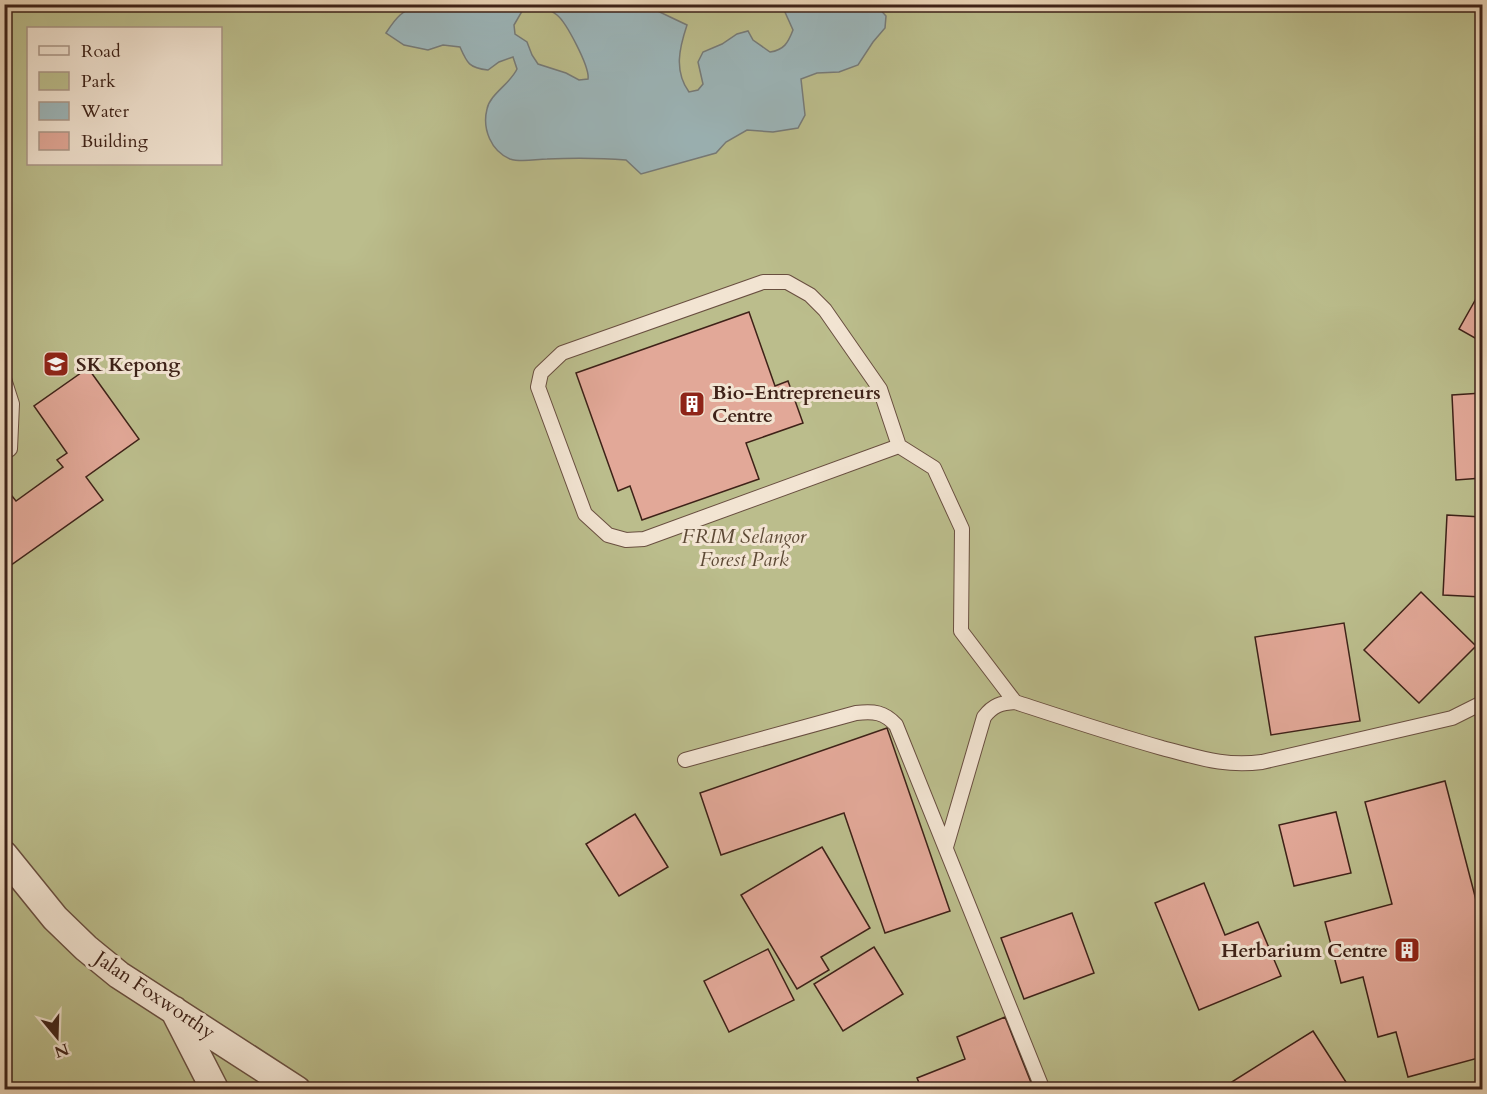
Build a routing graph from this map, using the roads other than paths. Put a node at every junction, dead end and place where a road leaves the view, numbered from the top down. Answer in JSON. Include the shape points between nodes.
{"nodes":[{"id":1,"x":4,"y":379,"type":"edge"},
{"id":2,"x":899,"y":447,"type":"junction"},
{"id":3,"x":4,"y":453,"type":"edge"},
{"id":4,"x":1015,"y":702,"type":"junction"},
{"id":5,"x":1482,"y":703,"type":"edge"},
{"id":6,"x":685,"y":760,"type":"dead end"},
{"id":7,"x":946,"y":848,"type":"junction"},
{"id":8,"x":4,"y":855,"type":"edge"},
{"id":9,"x":174,"y":1009,"type":"junction"},
{"id":10,"x":215,"y":1089,"type":"edge"},
{"id":11,"x":297,"y":1089,"type":"edge"},
{"id":12,"x":1043,"y":1089,"type":"edge"}],
"edges":[{"from":1,"to":3,"type":"lane","via":[[12,404],[9,448]]},
{"from":2,"to":2,"type":"lane","via":[[880,389],[858,356],[825,310],[810,295],[787,282],[763,282],[562,353],[541,373],[538,387],[585,514],[608,535],[626,540],[644,538]]},
{"from":2,"to":4,"type":"lane","via":[[934,468],[962,529],[962,631]]},
{"from":4,"to":5,"type":"lane","via":[[1221,764],[1242,765],[1452,718]]},
{"from":4,"to":7,"type":"lane","via":[[992,707],[984,717]]},
{"from":6,"to":7,"type":"lane","via":[[874,711],[896,725]]},
{"from":7,"to":12,"type":"lane"},
{"from":8,"to":9,"type":"street","name":"Jalan Foxworthy","via":[[55,918],[86,948],[119,975]]},
{"from":9,"to":10,"type":"street"},
{"from":9,"to":11,"type":"street","name":"Jalan Foxworthy"}]}
